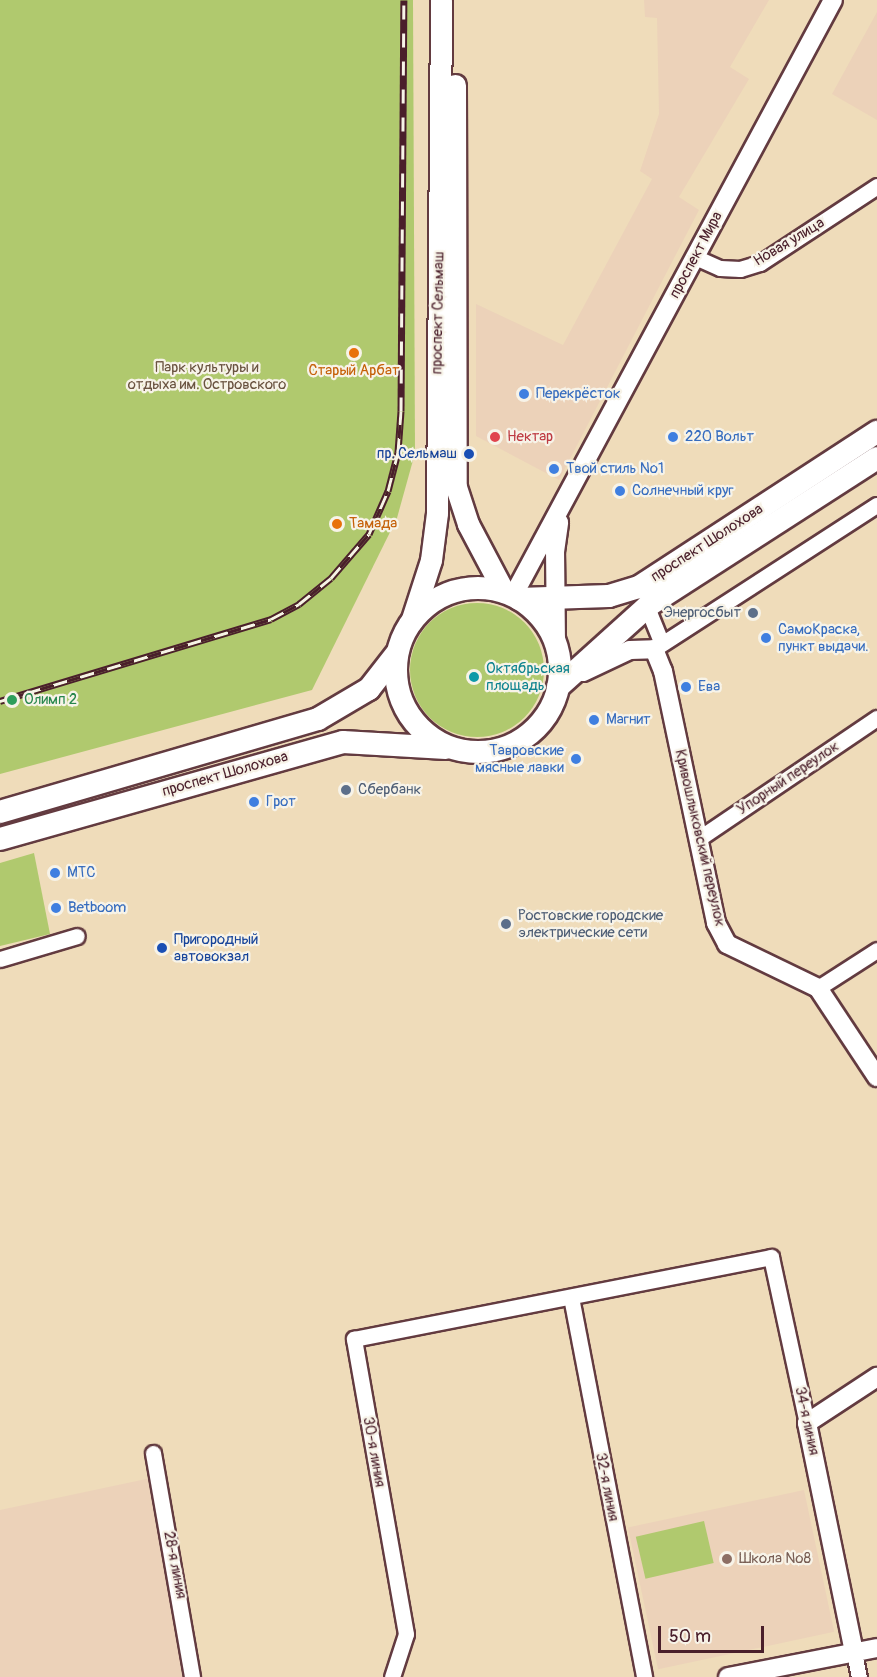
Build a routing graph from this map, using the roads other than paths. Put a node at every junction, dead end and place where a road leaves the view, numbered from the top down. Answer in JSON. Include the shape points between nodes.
{"nodes":[{"id":1,"x":441,"y":0,"type":"edge"},
{"id":2,"x":454,"y":0,"type":"edge"},
{"id":3,"x":833,"y":0,"type":"edge"},
{"id":4,"x":875,"y":191,"type":"edge"},
{"id":5,"x":695,"y":257,"type":"junction"},
{"id":6,"x":877,"y":432,"type":"edge"},
{"id":7,"x":877,"y":458,"type":"edge"},
{"id":8,"x":877,"y":505,"type":"edge"},
{"id":9,"x":561,"y":511,"type":"junction"},
{"id":10,"x":512,"y":596,"type":"junction"},
{"id":11,"x":554,"y":600,"type":"junction"},
{"id":12,"x":647,"y":607,"type":"junction"},
{"id":13,"x":411,"y":622,"type":"junction"},
{"id":14,"x":556,"y":644,"type":"junction"},
{"id":15,"x":658,"y":646,"type":"junction"},
{"id":16,"x":398,"y":653,"type":"junction"},
{"id":17,"x":565,"y":680,"type":"junction"},
{"id":18,"x":877,"y":718,"type":"edge"},
{"id":19,"x":454,"y":748,"type":"junction"},
{"id":20,"x":0,"y":812,"type":"edge"},
{"id":21,"x":0,"y":839,"type":"edge"},
{"id":22,"x":698,"y":839,"type":"junction"},
{"id":23,"x":77,"y":936,"type":"dead end"},
{"id":24,"x":877,"y":950,"type":"edge"},
{"id":25,"x":0,"y":959,"type":"edge"},
{"id":26,"x":818,"y":988,"type":"junction"},
{"id":27,"x":877,"y":1077,"type":"edge"},
{"id":28,"x":571,"y":1297,"type":"junction"},
{"id":29,"x":877,"y":1377,"type":"edge"},
{"id":30,"x":807,"y":1423,"type":"junction"},
{"id":31,"x":153,"y":1453,"type":"dead end"},
{"id":32,"x":877,"y":1648,"type":"edge"},
{"id":33,"x":854,"y":1652,"type":"junction"},
{"id":34,"x":192,"y":1677,"type":"edge"},
{"id":35,"x":392,"y":1677,"type":"edge"},
{"id":36,"x":644,"y":1677,"type":"edge"},
{"id":37,"x":728,"y":1677,"type":"edge"},
{"id":38,"x":859,"y":1677,"type":"edge"}],
"edges":[{"from":1,"to":13,"type":"main road","name":"проспект Сельмаш","via":[[437,513],[431,560]]},
{"from":2,"to":10,"type":"main road","name":"проспект Сельмаш","via":[[456,487],[468,524]]},
{"from":3,"to":5,"type":"street","name":"проспект Мира"},
{"from":4,"to":5,"type":"street","name":"Новая улица","via":[[760,263],[720,268]]},
{"from":5,"to":9,"type":"street","name":"проспект Мира"},
{"from":6,"to":11,"type":"main road","name":"проспект Шолохова","via":[[639,587],[609,596]]},
{"from":7,"to":12,"type":"main road","name":"проспект Шолохова"},
{"from":8,"to":15,"type":"street"},
{"from":9,"to":10,"type":"street","name":"проспект Мира"},
{"from":9,"to":11,"type":"street","name":"проспект Мира"},
{"from":10,"to":11,"type":"main road","name":"проспект Шолохова"},
{"from":10,"to":13,"type":"main road","via":[[473,588],[454,591],[432,602]]},
{"from":10,"to":14,"type":"main road","via":[[536,612]]},
{"from":11,"to":14,"type":"street","name":"проспект Мира"},
{"from":12,"to":15,"type":"street"},
{"from":12,"to":17,"type":"main road","name":"проспект Шолохова"},
{"from":13,"to":16,"type":"main road"},
{"from":14,"to":17,"type":"main road"},
{"from":15,"to":17,"type":"street","via":[[630,650]]},
{"from":15,"to":22,"type":"street","name":"Кривошлыковский переулок"},
{"from":16,"to":19,"type":"main road","via":[[396,675],[405,709],[423,731]]},
{"from":16,"to":20,"type":"main road","name":"проспект Шолохова","via":[[369,689],[318,719]]},
{"from":17,"to":19,"type":"main road","via":[[540,723],[515,743],[480,752]]},
{"from":18,"to":22,"type":"street","name":"Упорный переулок"},
{"from":19,"to":21,"type":"main road","name":"проспект Шолохова","via":[[343,742]]},
{"from":22,"to":26,"type":"street","name":"Кривошлыковский переулок","via":[[716,923],[727,944]]},
{"from":23,"to":25,"type":"street"},
{"from":24,"to":26,"type":"street"},
{"from":26,"to":27,"type":"street"},
{"from":28,"to":30,"type":"street","name":"34-я линия","via":[[771,1257]]},
{"from":28,"to":35,"type":"street","name":"30-я линия","via":[[354,1339],[406,1634]]},
{"from":28,"to":36,"type":"street","name":"32-я линия"},
{"from":29,"to":30,"type":"street"},
{"from":30,"to":33,"type":"street","name":"34-я линия"},
{"from":31,"to":34,"type":"street","name":"28-я линия"},
{"from":32,"to":33,"type":"street"},
{"from":33,"to":37,"type":"street"},
{"from":33,"to":38,"type":"street","name":"34-я линия"}]}
